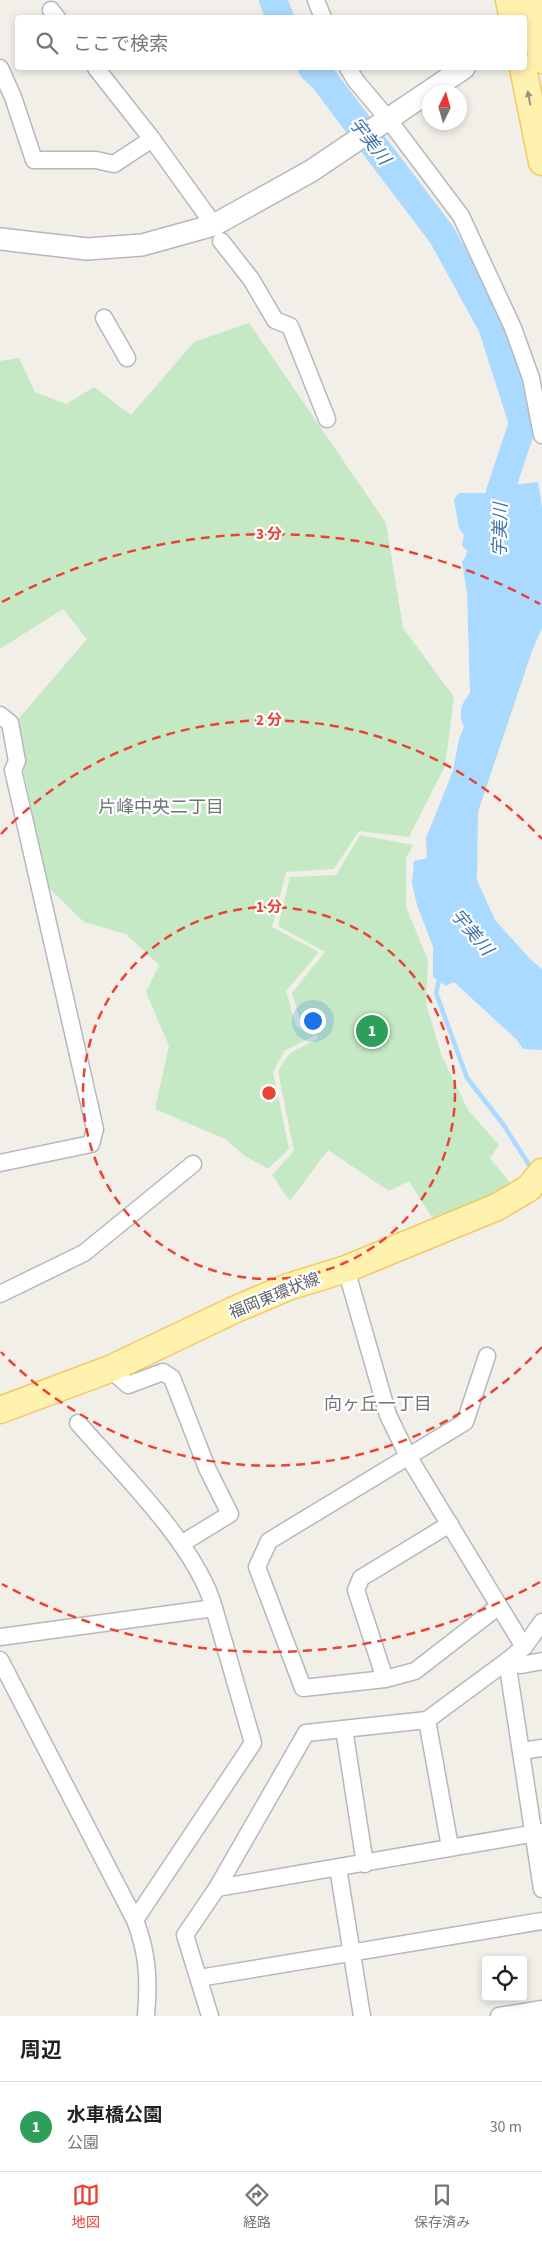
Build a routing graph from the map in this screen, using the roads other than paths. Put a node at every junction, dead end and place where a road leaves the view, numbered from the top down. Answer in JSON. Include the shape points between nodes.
{"nodes":[{"id":1,"x":316,"y":0,"type":"edge"},
{"id":2,"x":509,"y":0,"type":"edge"},
{"id":3,"x":322,"y":15,"type":"edge"},
{"id":4,"x":527,"y":15,"type":"edge"},
{"id":5,"x":528,"y":16,"type":"edge"},
{"id":6,"x":542,"y":60,"type":"edge"},
{"id":7,"x":0,"y":68,"type":"edge"},
{"id":8,"x":98,"y":70,"type":"edge"},
{"id":9,"x":349,"y":70,"type":"edge"},
{"id":10,"x":461,"y":70,"type":"edge"},
{"id":11,"x":523,"y":70,"type":"edge"},
{"id":12,"x":388,"y":119,"type":"junction"},
{"id":13,"x":152,"y":139,"type":"junction"},
{"id":14,"x":542,"y":162,"type":"edge"},
{"id":15,"x":218,"y":233,"type":"junction"},
{"id":16,"x":0,"y":240,"type":"edge"},
{"id":17,"x":104,"y":318,"type":"dead end"},
{"id":18,"x":127,"y":358,"type":"dead end"},
{"id":19,"x":327,"y":419,"type":"dead end"},
{"id":20,"x":542,"y":435,"type":"edge"},
{"id":21,"x":3,"y":719,"type":"edge"},
{"id":22,"x":6,"y":772,"type":"edge"},
{"id":23,"x":0,"y":1163,"type":"edge"},
{"id":24,"x":193,"y":1164,"type":"dead end"},
{"id":25,"x":535,"y":1180,"type":"edge"},
{"id":26,"x":346,"y":1269,"type":"junction"},
{"id":27,"x":0,"y":1294,"type":"edge"},
{"id":28,"x":487,"y":1356,"type":"dead end"},
{"id":29,"x":110,"y":1369,"type":"junction"},
{"id":30,"x":0,"y":1410,"type":"edge"},
{"id":31,"x":78,"y":1423,"type":"dead end"},
{"id":32,"x":408,"y":1456,"type":"junction"},
{"id":33,"x":450,"y":1524,"type":"junction"},
{"id":34,"x":180,"y":1544,"type":"junction"},
{"id":35,"x":500,"y":1606,"type":"junction"},
{"id":36,"x":214,"y":1608,"type":"junction"},
{"id":37,"x":542,"y":1622,"type":"edge"},
{"id":38,"x":0,"y":1637,"type":"edge"},
{"id":39,"x":524,"y":1647,"type":"junction"},
{"id":40,"x":0,"y":1660,"type":"edge"},
{"id":41,"x":508,"y":1661,"type":"junction"},
{"id":42,"x":542,"y":1661,"type":"edge"},
{"id":43,"x":385,"y":1679,"type":"junction"},
{"id":44,"x":426,"y":1720,"type":"junction"},
{"id":45,"x":344,"y":1729,"type":"junction"},
{"id":46,"x":542,"y":1748,"type":"edge"},
{"id":47,"x":522,"y":1751,"type":"junction"},
{"id":48,"x":538,"y":1833,"type":"edge"},
{"id":49,"x":450,"y":1847,"type":"junction"},
{"id":50,"x":365,"y":1864,"type":"junction"},
{"id":51,"x":338,"y":1868,"type":"junction"},
{"id":52,"x":217,"y":1888,"type":"junction"},
{"id":53,"x":542,"y":1889,"type":"edge"},
{"id":54,"x":135,"y":1920,"type":"junction"},
{"id":55,"x":542,"y":1921,"type":"edge"},
{"id":56,"x":352,"y":1953,"type":"junction"},
{"id":57,"x":199,"y":1978,"type":"junction"},
{"id":58,"x":542,"y":2009,"type":"edge"},
{"id":59,"x":146,"y":2016,"type":"edge"},
{"id":60,"x":210,"y":2016,"type":"edge"},
{"id":61,"x":362,"y":2016,"type":"edge"},
{"id":62,"x":499,"y":2016,"type":"edge"}],
"edges":[{"from":1,"to":3,"type":"street"},
{"from":2,"to":4,"type":"main road"},
{"from":5,"to":6,"type":"main road"},
{"from":7,"to":13,"type":"street","via":[[34,160],[96,160],[114,164]]},
{"from":8,"to":13,"type":"street"},
{"from":9,"to":12,"type":"street"},
{"from":10,"to":12,"type":"street"},
{"from":14,"to":11,"type":"main road","one_way":true},
{"from":12,"to":15,"type":"street"},
{"from":12,"to":20,"type":"street","via":[[461,216],[513,328],[531,378]]},
{"from":13,"to":15,"type":"street"},
{"from":15,"to":16,"type":"street","via":[[142,245],[87,249]]},
{"from":15,"to":19,"type":"street","via":[[252,279],[275,320],[290,326]]},
{"from":17,"to":18,"type":"street"},
{"from":21,"to":22,"type":"street","via":[[17,760]]},
{"from":22,"to":23,"type":"street","via":[[95,1129],[91,1144]]},
{"from":24,"to":27,"type":"street","via":[[84,1253]]},
{"from":25,"to":26,"type":"main road","name":"福岡東環状線","via":[[497,1208]]},
{"from":26,"to":29,"type":"main road","name":"福岡東環状線","via":[[288,1287]]},
{"from":26,"to":32,"type":"street","via":[[388,1415]]},
{"from":28,"to":32,"type":"street","via":[[465,1422]]},
{"from":29,"to":30,"type":"main road","name":"福岡東環状線"},
{"from":29,"to":34,"type":"street","via":[[128,1385],[162,1372],[172,1378],[207,1468],[230,1514]]},
{"from":31,"to":34,"type":"street"},
{"from":32,"to":33,"type":"street"},
{"from":32,"to":43,"type":"street","via":[[269,1541],[258,1567],[303,1688]]},
{"from":33,"to":35,"type":"street"},
{"from":33,"to":43,"type":"street","via":[[361,1578],[356,1590]]},
{"from":34,"to":36,"type":"street","via":[[209,1591]]},
{"from":35,"to":39,"type":"street"},
{"from":35,"to":43,"type":"street","via":[[414,1671]]},
{"from":36,"to":38,"type":"street"},
{"from":36,"to":54,"type":"street","via":[[253,1743]]},
{"from":37,"to":39,"type":"street"},
{"from":39,"to":41,"type":"street"},
{"from":40,"to":54,"type":"street"},
{"from":41,"to":42,"type":"street","via":[[521,1665]]},
{"from":41,"to":44,"type":"street"},
{"from":41,"to":47,"type":"street"},
{"from":44,"to":45,"type":"street"},
{"from":44,"to":49,"type":"street"},
{"from":45,"to":50,"type":"street"},
{"from":45,"to":52,"type":"street","via":[[306,1733]]},
{"from":46,"to":47,"type":"street"},
{"from":47,"to":48,"type":"street"},
{"from":48,"to":49,"type":"street"},
{"from":48,"to":53,"type":"street"},
{"from":49,"to":50,"type":"street"},
{"from":50,"to":51,"type":"street"},
{"from":51,"to":52,"type":"street"},
{"from":51,"to":56,"type":"street"},
{"from":52,"to":57,"type":"street","via":[[185,1935]]},
{"from":54,"to":59,"type":"street","via":[[144,1943],[149,1979]]},
{"from":55,"to":56,"type":"street"},
{"from":56,"to":57,"type":"street"},
{"from":56,"to":61,"type":"street"},
{"from":57,"to":60,"type":"street"},
{"from":58,"to":62,"type":"street"}]}
